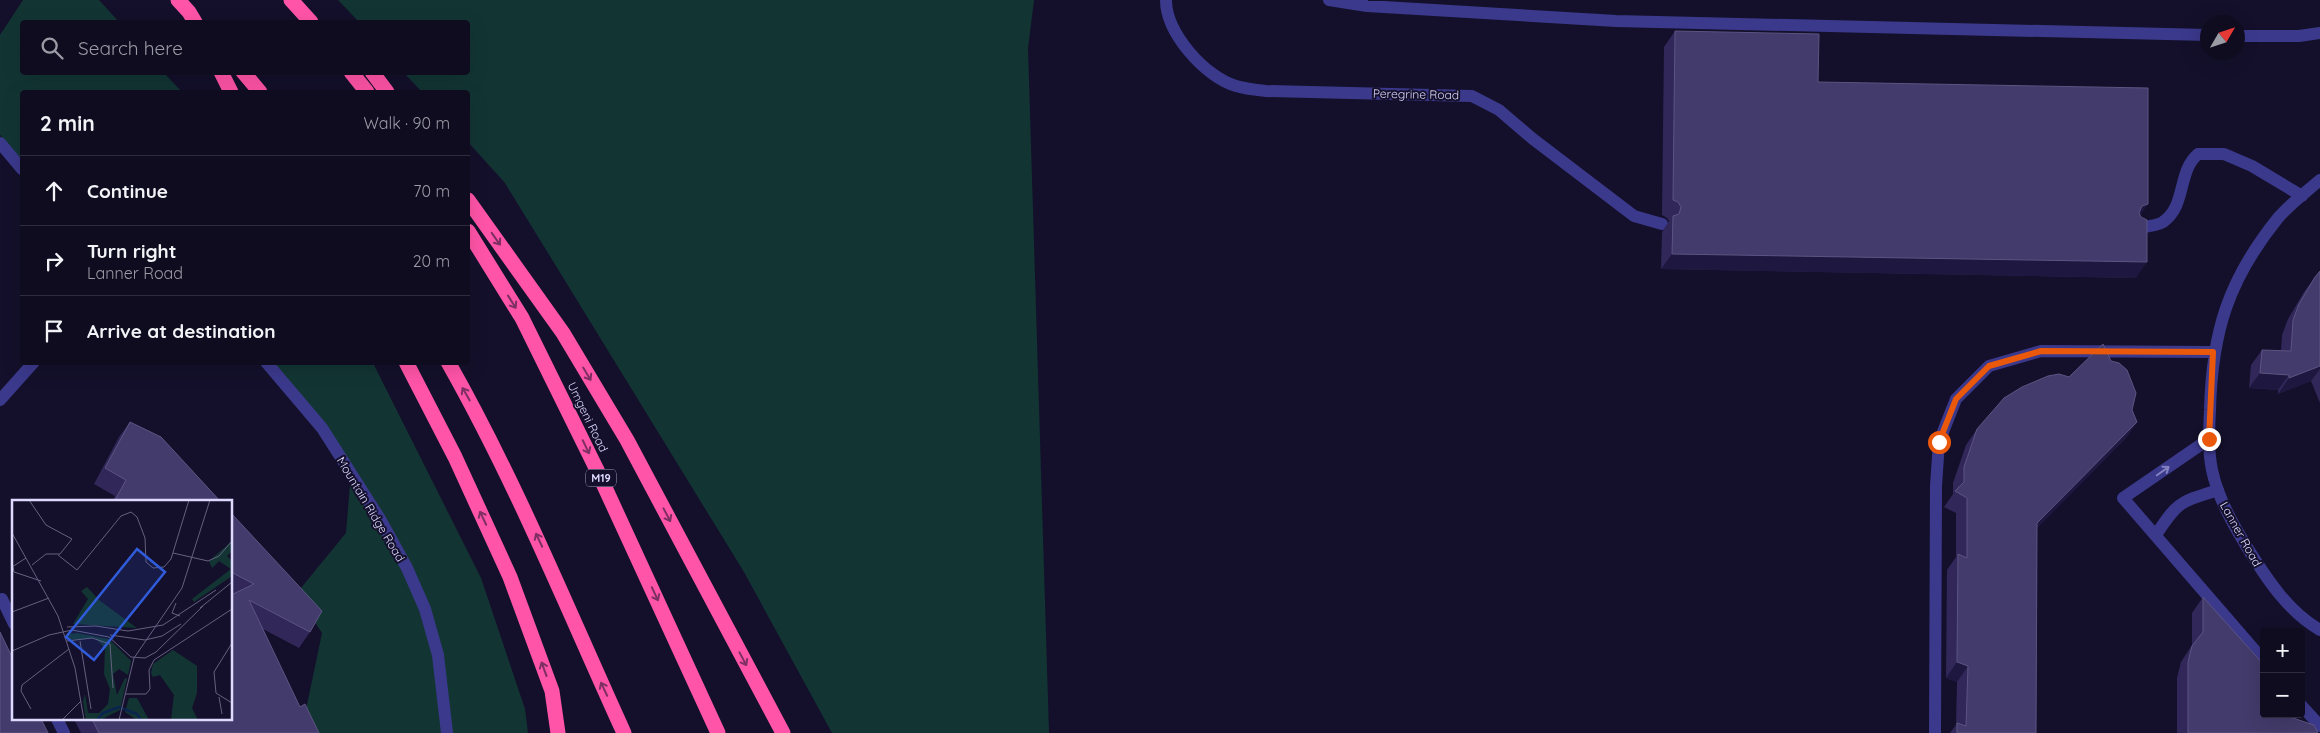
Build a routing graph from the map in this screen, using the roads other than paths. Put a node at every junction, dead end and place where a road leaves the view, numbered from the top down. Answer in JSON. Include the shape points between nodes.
{"nodes":[{"id":1,"x":178,"y":0,"type":"edge"},
{"id":2,"x":291,"y":0,"type":"edge"},
{"id":3,"x":1166,"y":0,"type":"edge"},
{"id":4,"x":1329,"y":0,"type":"edge"},
{"id":5,"x":194,"y":19,"type":"edge"},
{"id":6,"x":309,"y":20,"type":"edge"},
{"id":7,"x":2320,"y":33,"type":"edge"},
{"id":8,"x":2200,"y":35,"type":"edge"},
{"id":9,"x":2245,"y":36,"type":"edge"},
{"id":10,"x":222,"y":75,"type":"edge"},
{"id":11,"x":246,"y":75,"type":"edge"},
{"id":12,"x":353,"y":75,"type":"edge"},
{"id":13,"x":374,"y":75,"type":"edge"},
{"id":14,"x":230,"y":90,"type":"edge"},
{"id":15,"x":258,"y":90,"type":"edge"},
{"id":16,"x":365,"y":90,"type":"edge"},
{"id":17,"x":386,"y":90,"type":"edge"},
{"id":18,"x":0,"y":143,"type":"edge"},
{"id":19,"x":20,"y":167,"type":"edge"},
{"id":20,"x":2320,"y":180,"type":"edge"},
{"id":21,"x":2302,"y":196,"type":"junction"},
{"id":22,"x":470,"y":203,"type":"edge"},
{"id":23,"x":1662,"y":224,"type":"dead end"},
{"id":24,"x":2136,"y":228,"type":"edge"},
{"id":25,"x":470,"y":235,"type":"edge"},
{"id":26,"x":2213,"y":352,"type":"junction"},
{"id":27,"x":31,"y":365,"type":"edge"},
{"id":28,"x":269,"y":365,"type":"edge"},
{"id":29,"x":408,"y":365,"type":"edge"},
{"id":30,"x":450,"y":365,"type":"edge"},
{"id":31,"x":0,"y":400,"type":"edge"},
{"id":32,"x":2209,"y":439,"type":"junction"},
{"id":33,"x":2218,"y":490,"type":"junction"},
{"id":34,"x":2156,"y":535,"type":"junction"},
{"id":35,"x":5,"y":598,"type":"edge"},
{"id":36,"x":12,"y":618,"type":"edge"},
{"id":37,"x":2320,"y":630,"type":"edge"},
{"id":38,"x":2260,"y":656,"type":"edge"},
{"id":39,"x":2305,"y":709,"type":"edge"},
{"id":40,"x":58,"y":720,"type":"edge"},
{"id":41,"x":2320,"y":726,"type":"edge"},
{"id":42,"x":64,"y":733,"type":"edge"},
{"id":43,"x":447,"y":733,"type":"edge"},
{"id":44,"x":558,"y":733,"type":"edge"},
{"id":45,"x":624,"y":733,"type":"edge"},
{"id":46,"x":718,"y":733,"type":"edge"},
{"id":47,"x":783,"y":733,"type":"edge"},
{"id":48,"x":1935,"y":733,"type":"edge"}],
"edges":[{"from":1,"to":5,"type":"highway"},
{"from":2,"to":6,"type":"highway"},
{"from":3,"to":23,"type":"street","name":"Peregrine Road","via":[[1178,38],[1205,69],[1234,86],[1266,91],[1472,96],[1499,110],[1634,216]]},
{"from":4,"to":8,"type":"street","via":[[1367,6],[1616,21]]},
{"from":7,"to":9,"type":"street"},
{"from":10,"to":14,"type":"highway"},
{"from":11,"to":15,"type":"highway"},
{"from":12,"to":16,"type":"highway"},
{"from":13,"to":17,"type":"highway"},
{"from":18,"to":19,"type":"street"},
{"from":20,"to":21,"type":"street","name":"Lanner Road"},
{"from":21,"to":24,"type":"street","via":[[2252,166],[2224,154],[2198,154],[2189,161],[2172,213],[2162,223]]},
{"from":21,"to":26,"type":"street","name":"Lanner Road","via":[[2279,217],[2254,252],[2226,303]]},
{"from":22,"to":47,"type":"highway","one_way":true,"via":[[563,333],[627,440]]},
{"from":25,"to":46,"type":"highway","name":"Umgeni Road","number":"M19","one_way":true,"via":[[531,336],[596,468]]},
{"from":26,"to":32,"type":"street","name":"Lanner Road"},
{"from":26,"to":48,"type":"street","via":[[2041,351],[1989,366],[1956,399],[1939,442],[1936,486]]},
{"from":27,"to":31,"type":"street"},
{"from":28,"to":43,"type":"street","name":"Mountain Ridge Road","via":[[322,428],[380,519],[406,568],[425,609],[438,655]]},
{"from":44,"to":29,"type":"highway","one_way":true,"via":[[552,691],[510,577],[455,457]]},
{"from":45,"to":30,"type":"highway","one_way":true,"via":[[528,518],[482,422]]},
{"from":32,"to":33,"type":"street","name":"Lanner Road"},
{"from":34,"to":32,"type":"street","one_way":true,"via":[[2123,498]]},
{"from":33,"to":34,"type":"street","via":[[2183,501],[2171,512]]},
{"from":33,"to":37,"type":"street","name":"Lanner Road","via":[[2238,532],[2272,587],[2307,622]]},
{"from":34,"to":38,"type":"street"},
{"from":35,"to":36,"type":"street"},
{"from":39,"to":41,"type":"street"},
{"from":40,"to":42,"type":"street"}]}
